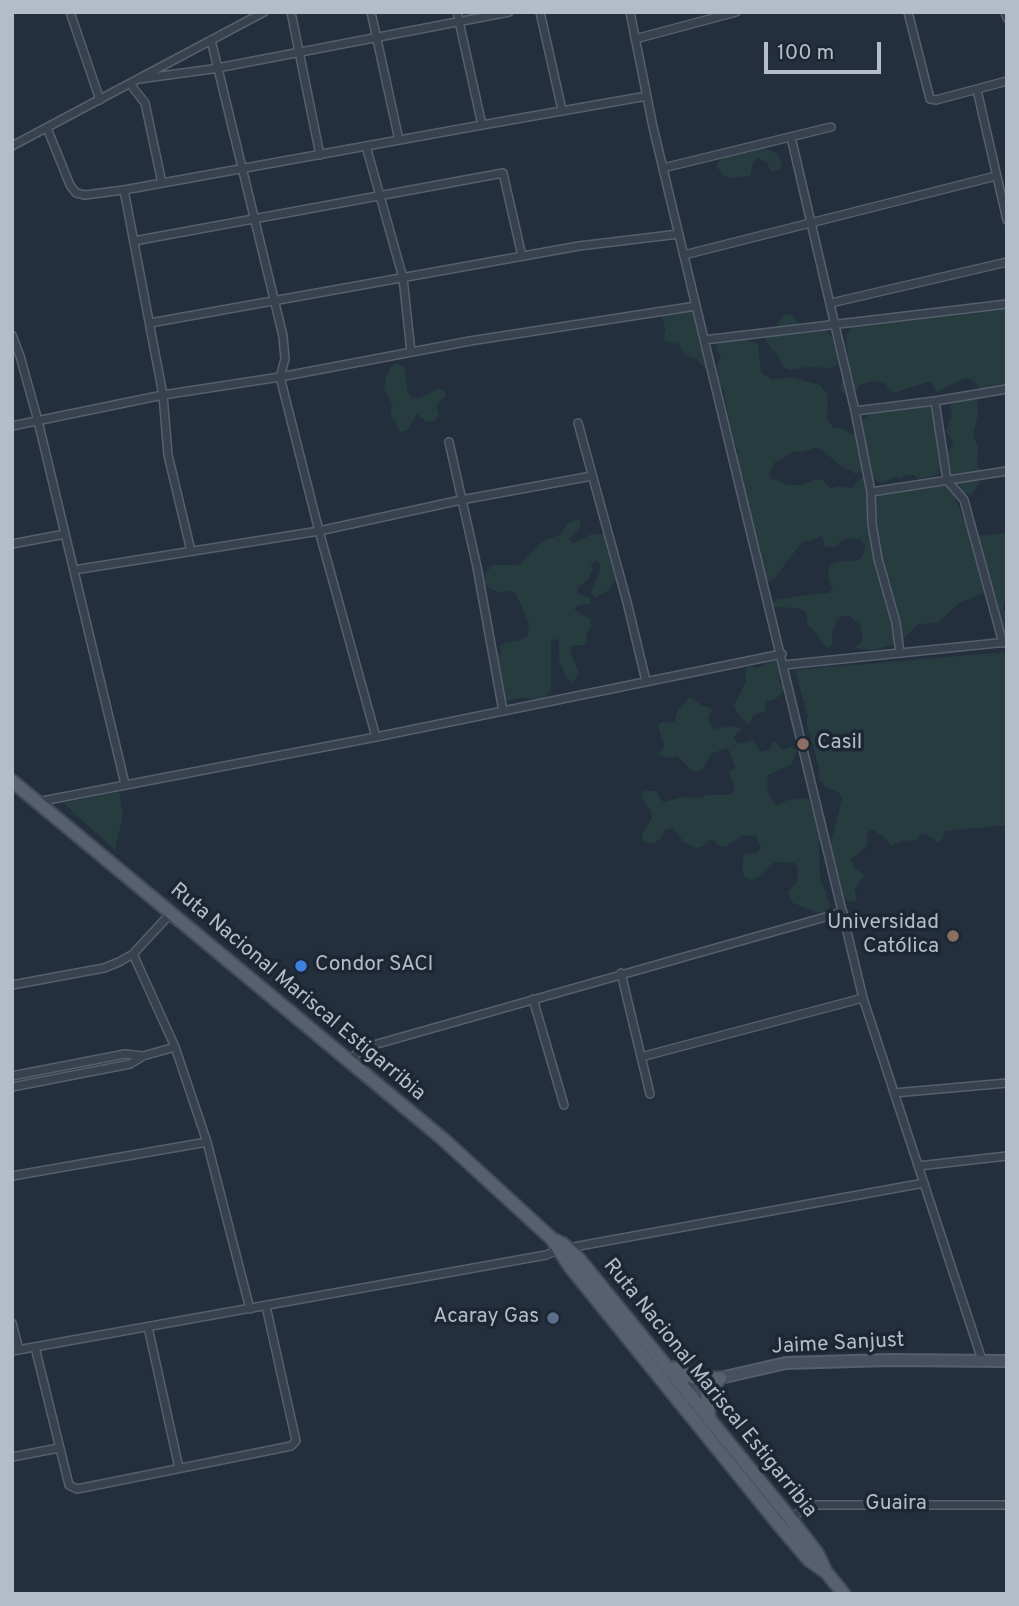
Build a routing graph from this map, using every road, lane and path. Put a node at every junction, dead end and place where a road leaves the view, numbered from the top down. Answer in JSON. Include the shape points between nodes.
{"nodes":[{"id":1,"x":70,"y":12,"type":"edge"},
{"id":2,"x":264,"y":12,"type":"edge"},
{"id":3,"x":291,"y":12,"type":"edge"},
{"id":4,"x":371,"y":12,"type":"edge"},
{"id":5,"x":457,"y":12,"type":"edge"},
{"id":6,"x":509,"y":12,"type":"edge"},
{"id":7,"x":540,"y":12,"type":"edge"},
{"id":8,"x":630,"y":12,"type":"edge"},
{"id":9,"x":736,"y":12,"type":"edge"},
{"id":10,"x":908,"y":12,"type":"edge"},
{"id":11,"x":1005,"y":12,"type":"edge"},
{"id":12,"x":254,"y":15,"type":"edge"},
{"id":13,"x":1007,"y":18,"type":"edge"},
{"id":14,"x":459,"y":22,"type":"junction"},
{"id":15,"x":377,"y":37,"type":"junction"},
{"id":16,"x":635,"y":38,"type":"junction"},
{"id":17,"x":211,"y":40,"type":"junction"},
{"id":18,"x":299,"y":52,"type":"junction"},
{"id":19,"x":219,"y":67,"type":"junction"},
{"id":20,"x":139,"y":79,"type":"junction"},
{"id":21,"x":1007,"y":81,"type":"edge"},
{"id":22,"x":130,"y":84,"type":"junction"},
{"id":23,"x":977,"y":90,"type":"junction"},
{"id":24,"x":647,"y":96,"type":"junction"},
{"id":25,"x":100,"y":100,"type":"junction"},
{"id":26,"x":562,"y":110,"type":"junction"},
{"id":27,"x":482,"y":125,"type":"junction"},
{"id":28,"x":831,"y":127,"type":"dead end"},
{"id":29,"x":47,"y":128,"type":"junction"},
{"id":30,"x":791,"y":137,"type":"junction"},
{"id":31,"x":399,"y":141,"type":"junction"},
{"id":32,"x":12,"y":146,"type":"edge"},
{"id":33,"x":366,"y":146,"type":"junction"},
{"id":34,"x":320,"y":155,"type":"junction"},
{"id":35,"x":243,"y":168,"type":"junction"},
{"id":36,"x":663,"y":168,"type":"junction"},
{"id":37,"x":996,"y":176,"type":"junction"},
{"id":38,"x":162,"y":183,"type":"junction"},
{"id":39,"x":124,"y":190,"type":"junction"},
{"id":40,"x":379,"y":196,"type":"junction"},
{"id":41,"x":255,"y":219,"type":"junction"},
{"id":42,"x":1007,"y":220,"type":"edge"},
{"id":43,"x":811,"y":223,"type":"junction"},
{"id":44,"x":679,"y":234,"type":"junction"},
{"id":45,"x":134,"y":241,"type":"junction"},
{"id":46,"x":684,"y":255,"type":"junction"},
{"id":47,"x":522,"y":256,"type":"junction"},
{"id":48,"x":1007,"y":262,"type":"edge"},
{"id":49,"x":403,"y":278,"type":"junction"},
{"id":50,"x":275,"y":301,"type":"junction"},
{"id":51,"x":831,"y":303,"type":"junction"},
{"id":52,"x":1007,"y":304,"type":"edge"},
{"id":53,"x":696,"y":306,"type":"junction"},
{"id":54,"x":149,"y":323,"type":"junction"},
{"id":55,"x":836,"y":324,"type":"junction"},
{"id":56,"x":12,"y":335,"type":"edge"},
{"id":57,"x":704,"y":340,"type":"junction"},
{"id":58,"x":411,"y":352,"type":"junction"},
{"id":59,"x":280,"y":377,"type":"junction"},
{"id":60,"x":1007,"y":389,"type":"edge"},
{"id":61,"x":163,"y":394,"type":"junction"},
{"id":62,"x":935,"y":401,"type":"junction"},
{"id":63,"x":855,"y":411,"type":"junction"},
{"id":64,"x":38,"y":421,"type":"junction"},
{"id":65,"x":578,"y":423,"type":"dead end"},
{"id":66,"x":12,"y":426,"type":"edge"},
{"id":67,"x":449,"y":442,"type":"dead end"},
{"id":68,"x":1007,"y":471,"type":"edge"},
{"id":69,"x":592,"y":476,"type":"junction"},
{"id":70,"x":947,"y":481,"type":"junction"},
{"id":71,"x":871,"y":492,"type":"junction"},
{"id":72,"x":461,"y":499,"type":"junction"},
{"id":73,"x":319,"y":531,"type":"junction"},
{"id":74,"x":65,"y":534,"type":"junction"},
{"id":75,"x":12,"y":544,"type":"edge"},
{"id":76,"x":191,"y":551,"type":"junction"},
{"id":77,"x":74,"y":570,"type":"junction"},
{"id":78,"x":1005,"y":643,"type":"edge"},
{"id":79,"x":900,"y":653,"type":"junction"},
{"id":80,"x":782,"y":654,"type":"junction"},
{"id":81,"x":784,"y":665,"type":"junction"},
{"id":82,"x":646,"y":681,"type":"junction"},
{"id":83,"x":503,"y":711,"type":"junction"},
{"id":84,"x":376,"y":737,"type":"junction"},
{"id":85,"x":125,"y":784,"type":"junction"},
{"id":86,"x":14,"y":785,"type":"edge"},
{"id":87,"x":37,"y":802,"type":"junction"},
{"id":88,"x":844,"y":912,"type":"junction"},
{"id":89,"x":171,"y":913,"type":"junction"},
{"id":90,"x":132,"y":954,"type":"junction"},
{"id":91,"x":621,"y":973,"type":"junction"},
{"id":92,"x":12,"y":985,"type":"edge"},
{"id":93,"x":863,"y":998,"type":"junction"},
{"id":94,"x":533,"y":999,"type":"junction"},
{"id":95,"x":175,"y":1047,"type":"junction"},
{"id":96,"x":143,"y":1056,"type":"junction"},
{"id":97,"x":641,"y":1057,"type":"junction"},
{"id":98,"x":349,"y":1061,"type":"junction"},
{"id":99,"x":12,"y":1076,"type":"edge"},
{"id":100,"x":1007,"y":1083,"type":"edge"},
{"id":101,"x":12,"y":1087,"type":"edge"},
{"id":102,"x":894,"y":1093,"type":"junction"},
{"id":103,"x":650,"y":1094,"type":"dead end"},
{"id":104,"x":564,"y":1105,"type":"dead end"},
{"id":105,"x":207,"y":1142,"type":"junction"},
{"id":106,"x":1007,"y":1156,"type":"edge"},
{"id":107,"x":918,"y":1166,"type":"junction"},
{"id":108,"x":12,"y":1176,"type":"edge"},
{"id":109,"x":924,"y":1183,"type":"junction"},
{"id":110,"x":559,"y":1246,"type":"junction"},
{"id":111,"x":266,"y":1306,"type":"junction"},
{"id":112,"x":250,"y":1308,"type":"junction"},
{"id":113,"x":12,"y":1323,"type":"edge"},
{"id":114,"x":148,"y":1327,"type":"junction"},
{"id":115,"x":35,"y":1347,"type":"junction"},
{"id":116,"x":15,"y":1350,"type":"edge"},
{"id":117,"x":658,"y":1353,"type":"junction"},
{"id":118,"x":982,"y":1360,"type":"junction"},
{"id":119,"x":1007,"y":1361,"type":"edge"},
{"id":120,"x":720,"y":1378,"type":"junction"},
{"id":121,"x":687,"y":1400,"type":"junction"},
{"id":122,"x":714,"y":1425,"type":"junction"},
{"id":123,"x":59,"y":1448,"type":"junction"},
{"id":124,"x":12,"y":1457,"type":"edge"},
{"id":125,"x":179,"y":1468,"type":"junction"},
{"id":126,"x":1007,"y":1505,"type":"edge"},
{"id":127,"x":790,"y":1518,"type":"junction"},
{"id":128,"x":826,"y":1572,"type":"junction"},
{"id":129,"x":845,"y":1594,"type":"edge"}],
"edges":[{"from":1,"to":25,"type":"street"},
{"from":2,"to":12,"type":"street"},
{"from":3,"to":18,"type":"street"},
{"from":4,"to":15,"type":"street"},
{"from":5,"to":14,"type":"street"},
{"from":6,"to":14,"type":"street"},
{"from":7,"to":26,"type":"street"},
{"from":8,"to":16,"type":"street"},
{"from":9,"to":16,"type":"street"},
{"from":10,"to":23,"type":"street","via":[[930,99]]},
{"from":11,"to":13,"type":"street"},
{"from":12,"to":17,"type":"street"},
{"from":14,"to":15,"type":"street"},
{"from":14,"to":27,"type":"street"},
{"from":15,"to":18,"type":"street"},
{"from":15,"to":31,"type":"street"},
{"from":16,"to":24,"type":"street"},
{"from":17,"to":19,"type":"street"},
{"from":17,"to":20,"type":"street"},
{"from":18,"to":19,"type":"street"},
{"from":18,"to":34,"type":"street"},
{"from":19,"to":20,"type":"street"},
{"from":19,"to":35,"type":"street"},
{"from":20,"to":22,"type":"street"},
{"from":21,"to":23,"type":"street"},
{"from":22,"to":25,"type":"street"},
{"from":22,"to":38,"type":"street","via":[[145,103]]},
{"from":23,"to":37,"type":"street"},
{"from":24,"to":26,"type":"street"},
{"from":24,"to":36,"type":"street"},
{"from":25,"to":29,"type":"street"},
{"from":26,"to":27,"type":"street"},
{"from":27,"to":31,"type":"street"},
{"from":28,"to":30,"type":"street"},
{"from":29,"to":32,"type":"street"},
{"from":29,"to":39,"type":"street","via":[[76,193]]},
{"from":30,"to":36,"type":"street"},
{"from":30,"to":43,"type":"street"},
{"from":31,"to":33,"type":"street"},
{"from":33,"to":34,"type":"street"},
{"from":33,"to":40,"type":"street"},
{"from":34,"to":35,"type":"street"},
{"from":35,"to":38,"type":"street"},
{"from":35,"to":41,"type":"street"},
{"from":36,"to":44,"type":"street"},
{"from":37,"to":42,"type":"street"},
{"from":37,"to":43,"type":"street"},
{"from":38,"to":39,"type":"street"},
{"from":39,"to":45,"type":"street"},
{"from":40,"to":41,"type":"street"},
{"from":40,"to":47,"type":"street","via":[[503,173]]},
{"from":40,"to":49,"type":"street"},
{"from":41,"to":45,"type":"street"},
{"from":41,"to":50,"type":"street"},
{"from":43,"to":46,"type":"street"},
{"from":43,"to":51,"type":"street"},
{"from":44,"to":46,"type":"street"},
{"from":44,"to":47,"type":"street"},
{"from":45,"to":54,"type":"street"},
{"from":46,"to":53,"type":"street"},
{"from":47,"to":49,"type":"street"},
{"from":48,"to":51,"type":"street"},
{"from":49,"to":50,"type":"street"},
{"from":49,"to":58,"type":"street"},
{"from":50,"to":54,"type":"street"},
{"from":50,"to":59,"type":"street","via":[[285,359]]},
{"from":51,"to":55,"type":"street"},
{"from":52,"to":55,"type":"street"},
{"from":53,"to":57,"type":"street"},
{"from":53,"to":58,"type":"street"},
{"from":54,"to":61,"type":"street"},
{"from":55,"to":57,"type":"street"},
{"from":55,"to":63,"type":"street"},
{"from":56,"to":64,"type":"street"},
{"from":57,"to":80,"type":"street"},
{"from":58,"to":59,"type":"street"},
{"from":59,"to":61,"type":"street"},
{"from":59,"to":73,"type":"street"},
{"from":60,"to":62,"type":"street"},
{"from":61,"to":64,"type":"street"},
{"from":61,"to":76,"type":"street","via":[[168,455]]},
{"from":62,"to":63,"type":"street"},
{"from":62,"to":70,"type":"street"},
{"from":63,"to":71,"type":"street"},
{"from":64,"to":66,"type":"street"},
{"from":64,"to":74,"type":"street"},
{"from":65,"to":69,"type":"street"},
{"from":67,"to":72,"type":"street"},
{"from":68,"to":70,"type":"street"},
{"from":69,"to":72,"type":"street"},
{"from":69,"to":82,"type":"street"},
{"from":70,"to":71,"type":"street"},
{"from":70,"to":78,"type":"street","via":[[964,499]]},
{"from":71,"to":79,"type":"street","via":[[878,559]]},
{"from":72,"to":73,"type":"street"},
{"from":72,"to":83,"type":"street"},
{"from":73,"to":76,"type":"street"},
{"from":73,"to":84,"type":"street"},
{"from":74,"to":75,"type":"street"},
{"from":74,"to":77,"type":"street"},
{"from":76,"to":77,"type":"street"},
{"from":77,"to":85,"type":"street"},
{"from":78,"to":79,"type":"street"},
{"from":79,"to":81,"type":"street"},
{"from":80,"to":81,"type":"street"},
{"from":80,"to":82,"type":"street"},
{"from":81,"to":88,"type":"street"},
{"from":82,"to":83,"type":"street"},
{"from":83,"to":84,"type":"street"},
{"from":84,"to":85,"type":"street"},
{"from":85,"to":87,"type":"street"},
{"from":86,"to":87,"type":"main road","name":"Ruta Nacional Mariscal Estigarribia"},
{"from":87,"to":89,"type":"main road","name":"Ruta Nacional Mariscal Estigarribia"},
{"from":88,"to":91,"type":"street"},
{"from":88,"to":93,"type":"street"},
{"from":89,"to":90,"type":"street"},
{"from":89,"to":98,"type":"main road","name":"Ruta Nacional Mariscal Estigarribia"},
{"from":90,"to":92,"type":"street","via":[[104,968]]},
{"from":90,"to":95,"type":"street"},
{"from":91,"to":94,"type":"street"},
{"from":91,"to":97,"type":"street"},
{"from":93,"to":97,"type":"street"},
{"from":93,"to":102,"type":"street"},
{"from":94,"to":98,"type":"street","via":[[363,1048]]},
{"from":94,"to":104,"type":"street"},
{"from":95,"to":96,"type":"street"},
{"from":95,"to":105,"type":"street"},
{"from":96,"to":99,"type":"street","via":[[125,1055]]},
{"from":96,"to":101,"type":"street","via":[[130,1064]]},
{"from":97,"to":103,"type":"street"},
{"from":98,"to":110,"type":"main road","name":"Ruta Nacional Mariscal Estigarribia","via":[[452,1147]]},
{"from":100,"to":102,"type":"street"},
{"from":102,"to":107,"type":"street"},
{"from":105,"to":108,"type":"street"},
{"from":105,"to":112,"type":"street"},
{"from":106,"to":107,"type":"street"},
{"from":107,"to":109,"type":"street"},
{"from":109,"to":110,"type":"street"},
{"from":109,"to":118,"type":"street"},
{"from":110,"to":111,"type":"street","via":[[547,1255]]},
{"from":110,"to":117,"type":"main road","name":"Ruta Nacional Mariscal Estigarribia","via":[[605,1288]]},
{"from":110,"to":121,"type":"main road","name":"Ruta Nacional Mariscal Estigarribia"},
{"from":111,"to":112,"type":"street"},
{"from":111,"to":125,"type":"street","via":[[296,1441],[291,1446]]},
{"from":112,"to":114,"type":"street"},
{"from":113,"to":116,"type":"street"},
{"from":114,"to":115,"type":"street"},
{"from":114,"to":125,"type":"street"},
{"from":115,"to":116,"type":"street"},
{"from":115,"to":123,"type":"street"},
{"from":117,"to":120,"type":"main road","via":[[686,1375]]},
{"from":117,"to":121,"type":"main road","name":"Ruta Nacional Mariscal Estigarribia"},
{"from":118,"to":119,"type":"main road","name":"Jaime Sanjust"},
{"from":118,"to":120,"type":"main road","name":"Jaime Sanjust","via":[[786,1363]]},
{"from":120,"to":121,"type":"main road","name":"Jaime Sanjust"},
{"from":120,"to":122,"type":"main road","via":[[707,1395]]},
{"from":121,"to":122,"type":"main road","name":"Ruta Nacional Mariscal Estigarribia"},
{"from":121,"to":128,"type":"main road","name":"Ruta Nacional Mariscal Estigarribia","via":[[809,1560]]},
{"from":122,"to":127,"type":"main road","name":"Ruta Nacional Mariscal Estigarribia"},
{"from":123,"to":124,"type":"street"},
{"from":123,"to":125,"type":"street","via":[[69,1485],[77,1489]]},
{"from":126,"to":127,"type":"street","name":"Guaira","via":[[811,1505]]},
{"from":127,"to":128,"type":"main road","name":"Ruta Nacional Mariscal Estigarribia"},
{"from":128,"to":129,"type":"main road","name":"Ruta Nacional Mariscal Estigarribia"}]}
